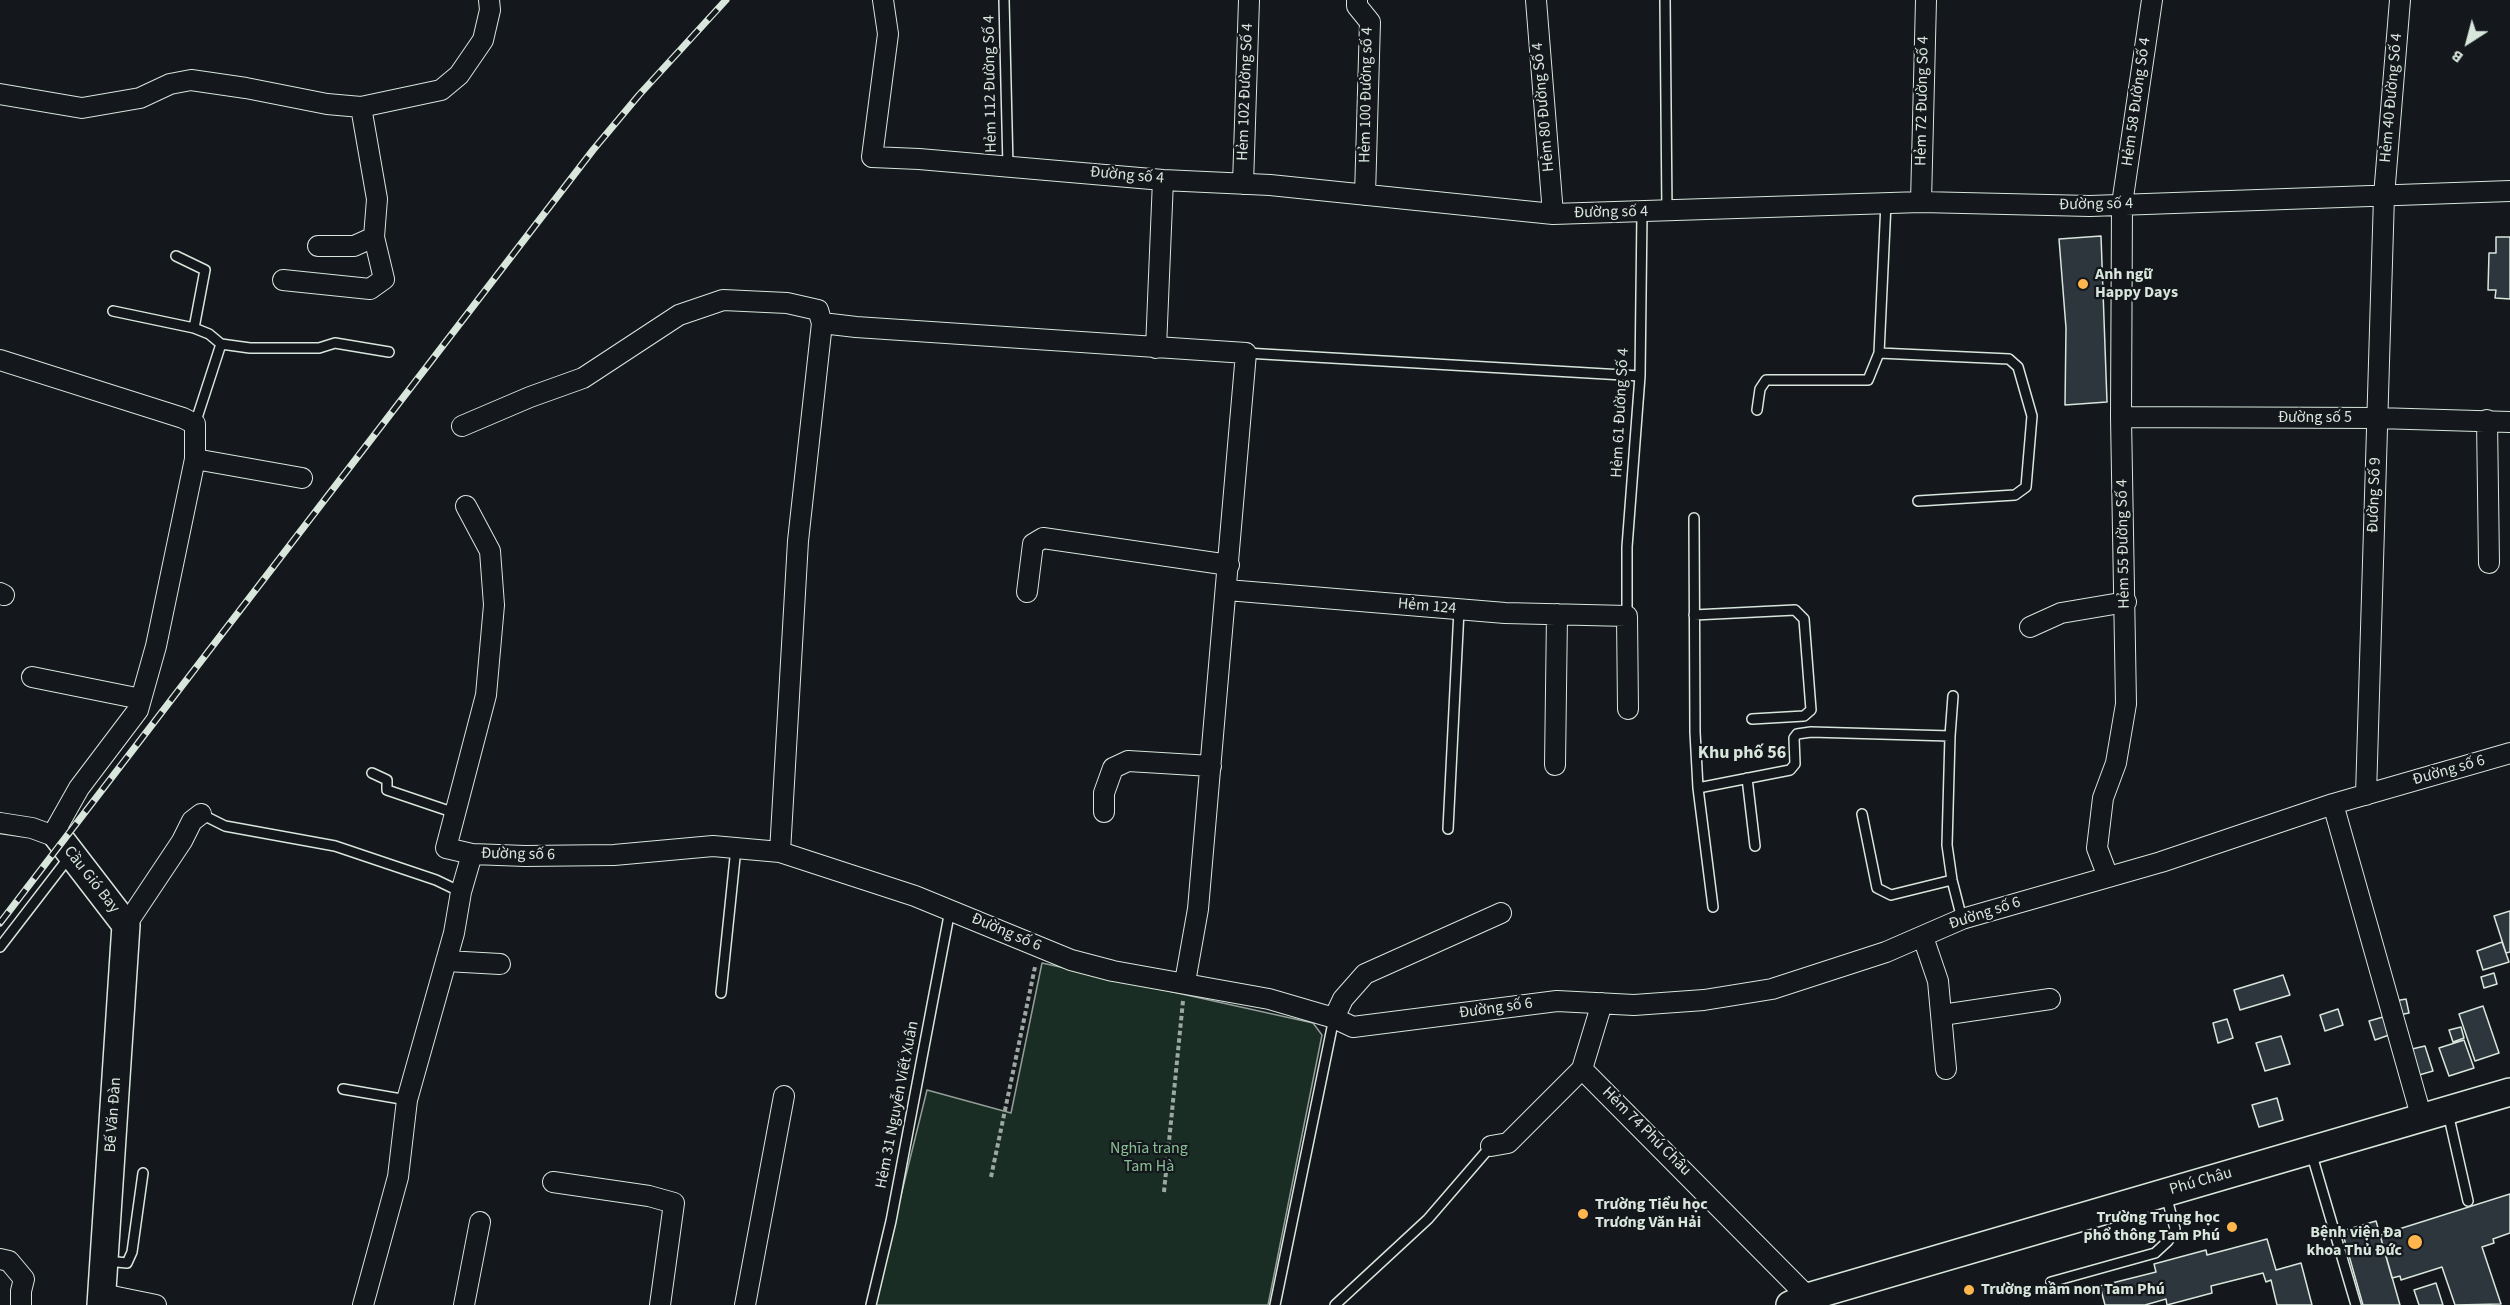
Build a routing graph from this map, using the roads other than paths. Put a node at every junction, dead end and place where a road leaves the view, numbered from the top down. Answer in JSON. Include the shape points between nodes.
{"nodes":[{"id":1,"x":489,"y":0,"type":"edge"},
{"id":2,"x":883,"y":0,"type":"edge"},
{"id":3,"x":1004,"y":0,"type":"edge"},
{"id":4,"x":1249,"y":0,"type":"edge"},
{"id":5,"x":1356,"y":0,"type":"edge"},
{"id":6,"x":1536,"y":0,"type":"edge"},
{"id":7,"x":1665,"y":0,"type":"edge"},
{"id":8,"x":1926,"y":0,"type":"edge"},
{"id":9,"x":2152,"y":0,"type":"edge"},
{"id":10,"x":2400,"y":0,"type":"edge"},
{"id":11,"x":0,"y":94,"type":"edge"},
{"id":12,"x":361,"y":107,"type":"junction"},
{"id":13,"x":1008,"y":167,"type":"junction"},
{"id":14,"x":1163,"y":180,"type":"junction"},
{"id":15,"x":1243,"y":184,"type":"junction"},
{"id":16,"x":2510,"y":191,"type":"edge"},
{"id":17,"x":1365,"y":195,"type":"junction"},
{"id":18,"x":2385,"y":196,"type":"junction"},
{"id":19,"x":1921,"y":202,"type":"junction"},
{"id":20,"x":1886,"y":203,"type":"junction"},
{"id":21,"x":2122,"y":204,"type":"junction"},
{"id":22,"x":1667,"y":212,"type":"junction"},
{"id":23,"x":1642,"y":213,"type":"junction"},
{"id":24,"x":1553,"y":214,"type":"junction"},
{"id":25,"x":374,"y":237,"type":"junction"},
{"id":26,"x":318,"y":246,"type":"dead end"},
{"id":27,"x":176,"y":256,"type":"dead end"},
{"id":28,"x":283,"y":280,"type":"dead end"},
{"id":29,"x":113,"y":311,"type":"dead end"},
{"id":30,"x":822,"y":323,"type":"junction"},
{"id":31,"x":194,"y":328,"type":"junction"},
{"id":32,"x":221,"y":344,"type":"junction"},
{"id":33,"x":1156,"y":348,"type":"junction"},
{"id":34,"x":389,"y":352,"type":"dead end"},
{"id":35,"x":1246,"y":353,"type":"junction"},
{"id":36,"x":1880,"y":353,"type":"junction"},
{"id":37,"x":0,"y":360,"type":"edge"},
{"id":38,"x":1640,"y":376,"type":"junction"},
{"id":39,"x":1757,"y":410,"type":"dead end"},
{"id":40,"x":2121,"y":417,"type":"junction"},
{"id":41,"x":2377,"y":418,"type":"junction"},
{"id":42,"x":2487,"y":420,"type":"junction"},
{"id":43,"x":2510,"y":422,"type":"edge"},
{"id":44,"x":195,"y":424,"type":"junction"},
{"id":45,"x":462,"y":426,"type":"dead end"},
{"id":46,"x":195,"y":459,"type":"junction"},
{"id":47,"x":303,"y":478,"type":"dead end"},
{"id":48,"x":1918,"y":501,"type":"dead end"},
{"id":49,"x":466,"y":506,"type":"dead end"},
{"id":50,"x":1694,"y":518,"type":"dead end"},
{"id":51,"x":2489,"y":563,"type":"dead end"},
{"id":52,"x":1229,"y":566,"type":"junction"},
{"id":53,"x":1227,"y":590,"type":"junction"},
{"id":54,"x":1028,"y":592,"type":"dead end"},
{"id":55,"x":2126,"y":602,"type":"junction"},
{"id":56,"x":1459,"y":610,"type":"junction"},
{"id":57,"x":1557,"y":614,"type":"junction"},
{"id":58,"x":1694,"y":615,"type":"junction"},
{"id":59,"x":1627,"y":616,"type":"junction"},
{"id":60,"x":2030,"y":627,"type":"dead end"},
{"id":61,"x":32,"y":677,"type":"dead end"},
{"id":62,"x":1953,"y":696,"type":"dead end"},
{"id":63,"x":141,"y":699,"type":"junction"},
{"id":64,"x":1628,"y":709,"type":"dead end"},
{"id":65,"x":1752,"y":719,"type":"dead end"},
{"id":66,"x":1950,"y":736,"type":"junction"},
{"id":67,"x":2510,"y":753,"type":"edge"},
{"id":68,"x":1555,"y":765,"type":"dead end"},
{"id":69,"x":1212,"y":766,"type":"junction"},
{"id":70,"x":372,"y":773,"type":"dead end"},
{"id":71,"x":1747,"y":778,"type":"junction"},
{"id":72,"x":1698,"y":788,"type":"junction"},
{"id":73,"x":2366,"y":795,"type":"junction"},
{"id":74,"x":2333,"y":804,"type":"junction"},
{"id":75,"x":1104,"y":812,"type":"dead end"},
{"id":76,"x":455,"y":813,"type":"junction"},
{"id":77,"x":201,"y":814,"type":"joint"},
{"id":78,"x":1862,"y":814,"type":"dead end"},
{"id":79,"x":0,"y":823,"type":"edge"},
{"id":80,"x":1448,"y":829,"type":"dead end"},
{"id":81,"x":1755,"y":846,"type":"dead end"},
{"id":82,"x":736,"y":848,"type":"junction"},
{"id":83,"x":67,"y":849,"type":"junction"},
{"id":84,"x":780,"y":852,"type":"junction"},
{"id":85,"x":472,"y":854,"type":"junction"},
{"id":86,"x":2108,"y":878,"type":"junction"},
{"id":87,"x":1952,"y":880,"type":"junction"},
{"id":88,"x":461,"y":892,"type":"junction"},
{"id":89,"x":1713,"y":907,"type":"dead end"},
{"id":90,"x":951,"y":909,"type":"junction"},
{"id":91,"x":1501,"y":913,"type":"dead end"},
{"id":92,"x":1962,"y":919,"type":"junction"},
{"id":93,"x":123,"y":921,"type":"junction"},
{"id":94,"x":1923,"y":937,"type":"junction"},
{"id":95,"x":0,"y":947,"type":"edge"},
{"id":96,"x":446,"y":961,"type":"junction"},
{"id":97,"x":500,"y":963,"type":"dead end"},
{"id":98,"x":1185,"y":982,"type":"junction"},
{"id":99,"x":721,"y":993,"type":"dead end"},
{"id":100,"x":2050,"y":999,"type":"dead end"},
{"id":101,"x":1602,"y":1003,"type":"junction"},
{"id":102,"x":1942,"y":1014,"type":"junction"},
{"id":103,"x":1334,"y":1018,"type":"junction"},
{"id":104,"x":1582,"y":1069,"type":"junction"},
{"id":105,"x":1946,"y":1069,"type":"dead end"},
{"id":106,"x":343,"y":1089,"type":"dead end"},
{"id":107,"x":2510,"y":1092,"type":"edge"},
{"id":108,"x":784,"y":1096,"type":"dead end"},
{"id":109,"x":407,"y":1100,"type":"junction"},
{"id":110,"x":2447,"y":1111,"type":"junction"},
{"id":111,"x":2422,"y":1119,"type":"junction"},
{"id":112,"x":1491,"y":1146,"type":"joint"},
{"id":113,"x":2310,"y":1150,"type":"junction"},
{"id":114,"x":143,"y":1173,"type":"dead end"},
{"id":115,"x":553,"y":1182,"type":"dead end"},
{"id":116,"x":2165,"y":1192,"type":"junction"},
{"id":117,"x":2469,"y":1201,"type":"dead end"},
{"id":118,"x":480,"y":1222,"type":"dead end"},
{"id":119,"x":0,"y":1259,"type":"edge"},
{"id":120,"x":105,"y":1261,"type":"junction"},
{"id":121,"x":2051,"y":1282,"type":"dead end"},
{"id":122,"x":102,"y":1299,"type":"edge"},
{"id":123,"x":1802,"y":1302,"type":"edge"},
{"id":124,"x":21,"y":1305,"type":"edge"},
{"id":125,"x":156,"y":1305,"type":"edge"},
{"id":126,"x":363,"y":1305,"type":"edge"},
{"id":127,"x":464,"y":1305,"type":"edge"},
{"id":128,"x":660,"y":1305,"type":"edge"},
{"id":129,"x":745,"y":1305,"type":"edge"},
{"id":130,"x":871,"y":1305,"type":"edge"},
{"id":131,"x":1275,"y":1305,"type":"edge"},
{"id":132,"x":1335,"y":1305,"type":"edge"},
{"id":133,"x":2356,"y":1305,"type":"edge"}],
"edges":[{"from":1,"to":12,"type":"street","via":[[483,40],[450,83],[441,90]]},
{"from":2,"to":13,"type":"street","name":"Đường số 4","via":[[888,34],[872,157]]},
{"from":3,"to":13,"type":"lane","name":"Hẻm 112 Đường Số 4"},
{"from":4,"to":15,"type":"street","name":"Hẻm 102 Đường Số 4"},
{"from":5,"to":17,"type":"street","name":"Hẻm 100 Đường số 4","via":[[1370,22]]},
{"from":6,"to":24,"type":"street","name":"Hẻm 80 Đường Số 4"},
{"from":7,"to":22,"type":"lane"},
{"from":8,"to":19,"type":"street","name":"Hẻm 72 Đường Số 4"},
{"from":9,"to":21,"type":"street","name":"Hẻm 58 Đường Số 4"},
{"from":10,"to":18,"type":"street","name":"Hẻm 40 Đường Số 4"},
{"from":11,"to":12,"type":"street","via":[[82,108],[140,98],[170,84],[191,80]]},
{"from":12,"to":25,"type":"street","via":[[377,199]]},
{"from":13,"to":14,"type":"street","name":"Đường số 4"},
{"from":14,"to":15,"type":"street","name":"Đường số 4"},
{"from":14,"to":33,"type":"street"},
{"from":15,"to":17,"type":"street","name":"Đường số 4"},
{"from":16,"to":18,"type":"street","name":"Đường số 4"},
{"from":17,"to":24,"type":"street","name":"Đường số 4"},
{"from":18,"to":21,"type":"street","name":"Đường số 4"},
{"from":18,"to":41,"type":"street","name":"Đường Số 9"},
{"from":19,"to":20,"type":"street","name":"Đường số 4"},
{"from":19,"to":21,"type":"street","name":"Đường số 4"},
{"from":20,"to":22,"type":"street","name":"Đường số 4"},
{"from":20,"to":36,"type":"lane"},
{"from":21,"to":40,"type":"street","name":"Hẻm 55 Đường Số 4"},
{"from":22,"to":23,"type":"street","name":"Đường số 4"},
{"from":23,"to":24,"type":"street","name":"Đường số 4"},
{"from":23,"to":38,"type":"lane","name":"Hẻm 61 Đường Số 4"},
{"from":25,"to":26,"type":"street","via":[[354,246]]},
{"from":25,"to":28,"type":"street","via":[[384,279],[370,289]]},
{"from":27,"to":31,"type":"lane","via":[[205,270]]},
{"from":29,"to":31,"type":"lane"},
{"from":30,"to":33,"type":"street"},
{"from":30,"to":45,"type":"street","via":[[818,310],[787,303],[723,300],[679,315],[583,378]]},
{"from":30,"to":84,"type":"street","via":[[798,541]]},
{"from":31,"to":32,"type":"lane"},
{"from":32,"to":34,"type":"lane","via":[[319,348],[335,343]]},
{"from":32,"to":44,"type":"lane"},
{"from":33,"to":35,"type":"street"},
{"from":35,"to":38,"type":"lane"},
{"from":35,"to":52,"type":"street"},
{"from":36,"to":39,"type":"lane","via":[[1868,380],[1766,380],[1760,389]]},
{"from":36,"to":48,"type":"lane","via":[[2009,359],[2018,367],[2032,416],[2026,487],[2014,495]]},
{"from":37,"to":44,"type":"street"},
{"from":38,"to":59,"type":"lane","name":"Hẻm 61 Đường Số 4","via":[[1627,548]]},
{"from":40,"to":41,"type":"street","name":"Đường số 5"},
{"from":40,"to":55,"type":"street","name":"Hẻm 55 Đường Số 4"},
{"from":41,"to":42,"type":"street","name":"Đường số 5"},
{"from":41,"to":73,"type":"street","name":"Đường Số 9"},
{"from":42,"to":43,"type":"street","name":"Đường số 5"},
{"from":42,"to":51,"type":"street"},
{"from":44,"to":46,"type":"street"},
{"from":46,"to":47,"type":"street"},
{"from":46,"to":63,"type":"street"},
{"from":49,"to":76,"type":"street","via":[[490,551],[494,605],[486,694]]},
{"from":50,"to":58,"type":"lane"},
{"from":52,"to":53,"type":"street"},
{"from":52,"to":54,"type":"street","via":[[1043,538],[1033,543]]},
{"from":53,"to":56,"type":"street","name":"Hẻm 124"},
{"from":53,"to":69,"type":"street"},
{"from":55,"to":60,"type":"street","via":[[2061,613]]},
{"from":55,"to":86,"type":"street","name":"Hẻm 55 Đường Số 4","via":[[2126,704],[2116,763],[2103,798],[2097,848]]},
{"from":56,"to":57,"type":"street","name":"Hẻm 124"},
{"from":56,"to":80,"type":"lane"},
{"from":57,"to":59,"type":"street","name":"Hẻm 124"},
{"from":57,"to":68,"type":"street"},
{"from":58,"to":65,"type":"lane","via":[[1795,610],[1804,618],[1811,710],[1804,716]]},
{"from":58,"to":72,"type":"lane"},
{"from":59,"to":64,"type":"street"},
{"from":61,"to":63,"type":"street"},
{"from":62,"to":66,"type":"lane"},
{"from":63,"to":83,"type":"street","via":[[138,710],[79,788],[57,827]]},
{"from":66,"to":71,"type":"lane","via":[[1797,734],[1794,767]]},
{"from":66,"to":87,"type":"lane","via":[[1947,845]]},
{"from":67,"to":73,"type":"street","name":"Đường số 6"},
{"from":69,"to":75,"type":"street","via":[[1128,761],[1113,768],[1104,793]]},
{"from":69,"to":98,"type":"street","via":[[1198,909]]},
{"from":70,"to":76,"type":"lane","via":[[387,780],[387,790]]},
{"from":71,"to":72,"type":"lane"},
{"from":71,"to":81,"type":"lane"},
{"from":72,"to":89,"type":"lane"},
{"from":73,"to":74,"type":"street","name":"Đường số 6"},
{"from":74,"to":86,"type":"street","name":"Đường số 6"},
{"from":74,"to":111,"type":"street"},
{"from":76,"to":85,"type":"street","name":"Đường số 6","via":[[446,848]]},
{"from":77,"to":88,"type":"lane","via":[[225,826],[335,846]]},
{"from":77,"to":93,"type":"street","via":[[192,821]]},
{"from":78,"to":87,"type":"lane","via":[[1877,888],[1891,895]]},
{"from":79,"to":83,"type":"street","via":[[54,836]]},
{"from":82,"to":84,"type":"street","name":"Đường số 6"},
{"from":82,"to":85,"type":"street","name":"Đường số 6","via":[[712,846],[614,855]]},
{"from":82,"to":99,"type":"lane"},
{"from":83,"to":93,"type":"street","name":"Cầu Gió Bay"},
{"from":83,"to":95,"type":"lane"},
{"from":84,"to":90,"type":"street","name":"Đường số 6"},
{"from":85,"to":88,"type":"street"},
{"from":86,"to":92,"type":"street","name":"Đường số 6"},
{"from":87,"to":92,"type":"lane"},
{"from":88,"to":96,"type":"street"},
{"from":90,"to":98,"type":"street","name":"Đường số 6","via":[[1071,960]]},
{"from":90,"to":130,"type":"lane","name":"Hẻm 31 Nguyễn Viết Xuân"},
{"from":91,"to":103,"type":"street","via":[[1365,974],[1343,999]]},
{"from":92,"to":94,"type":"street","name":"Đường số 6"},
{"from":93,"to":120,"type":"street","name":"Bế Văn Đàn"},
{"from":94,"to":101,"type":"street","name":"Đường số 6","via":[[1772,989],[1704,1000]]},
{"from":94,"to":102,"type":"street","via":[[1938,981]]},
{"from":96,"to":97,"type":"street"},
{"from":96,"to":109,"type":"street"},
{"from":98,"to":103,"type":"street","name":"Đường số 6","via":[[1269,999]]},
{"from":100,"to":102,"type":"street"},
{"from":101,"to":103,"type":"street","name":"Đường số 6","via":[[1557,1001],[1353,1027]]},
{"from":101,"to":104,"type":"street"},
{"from":102,"to":105,"type":"street"},
{"from":103,"to":131,"type":"lane"},
{"from":104,"to":112,"type":"street","via":[[1508,1143]]},
{"from":104,"to":123,"type":"street","name":"Hẻm 74 Phú Châu"},
{"from":106,"to":109,"type":"lane"},
{"from":107,"to":110,"type":"street","name":"Phú Châu"},
{"from":108,"to":129,"type":"street"},
{"from":109,"to":126,"type":"street","via":[[398,1177]]},
{"from":110,"to":111,"type":"street","name":"Phú Châu"},
{"from":110,"to":117,"type":"lane"},
{"from":111,"to":113,"type":"street","name":"Phú Châu"},
{"from":112,"to":132,"type":"lane","via":[[1428,1219]]},
{"from":113,"to":116,"type":"street","name":"Phú Châu"},
{"from":113,"to":133,"type":"lane"},
{"from":114,"to":120,"type":"lane","via":[[132,1252],[127,1263]]},
{"from":115,"to":128,"type":"street","via":[[674,1203]]},
{"from":116,"to":121,"type":"lane","via":[[2175,1228],[2155,1253]]},
{"from":116,"to":123,"type":"street","name":"Phú Châu"},
{"from":118,"to":127,"type":"street"},
{"from":119,"to":124,"type":"street","via":[[9,1261],[24,1279]]},
{"from":120,"to":122,"type":"street","name":"Bế Văn Đàn"},
{"from":122,"to":125,"type":"street"}]}
